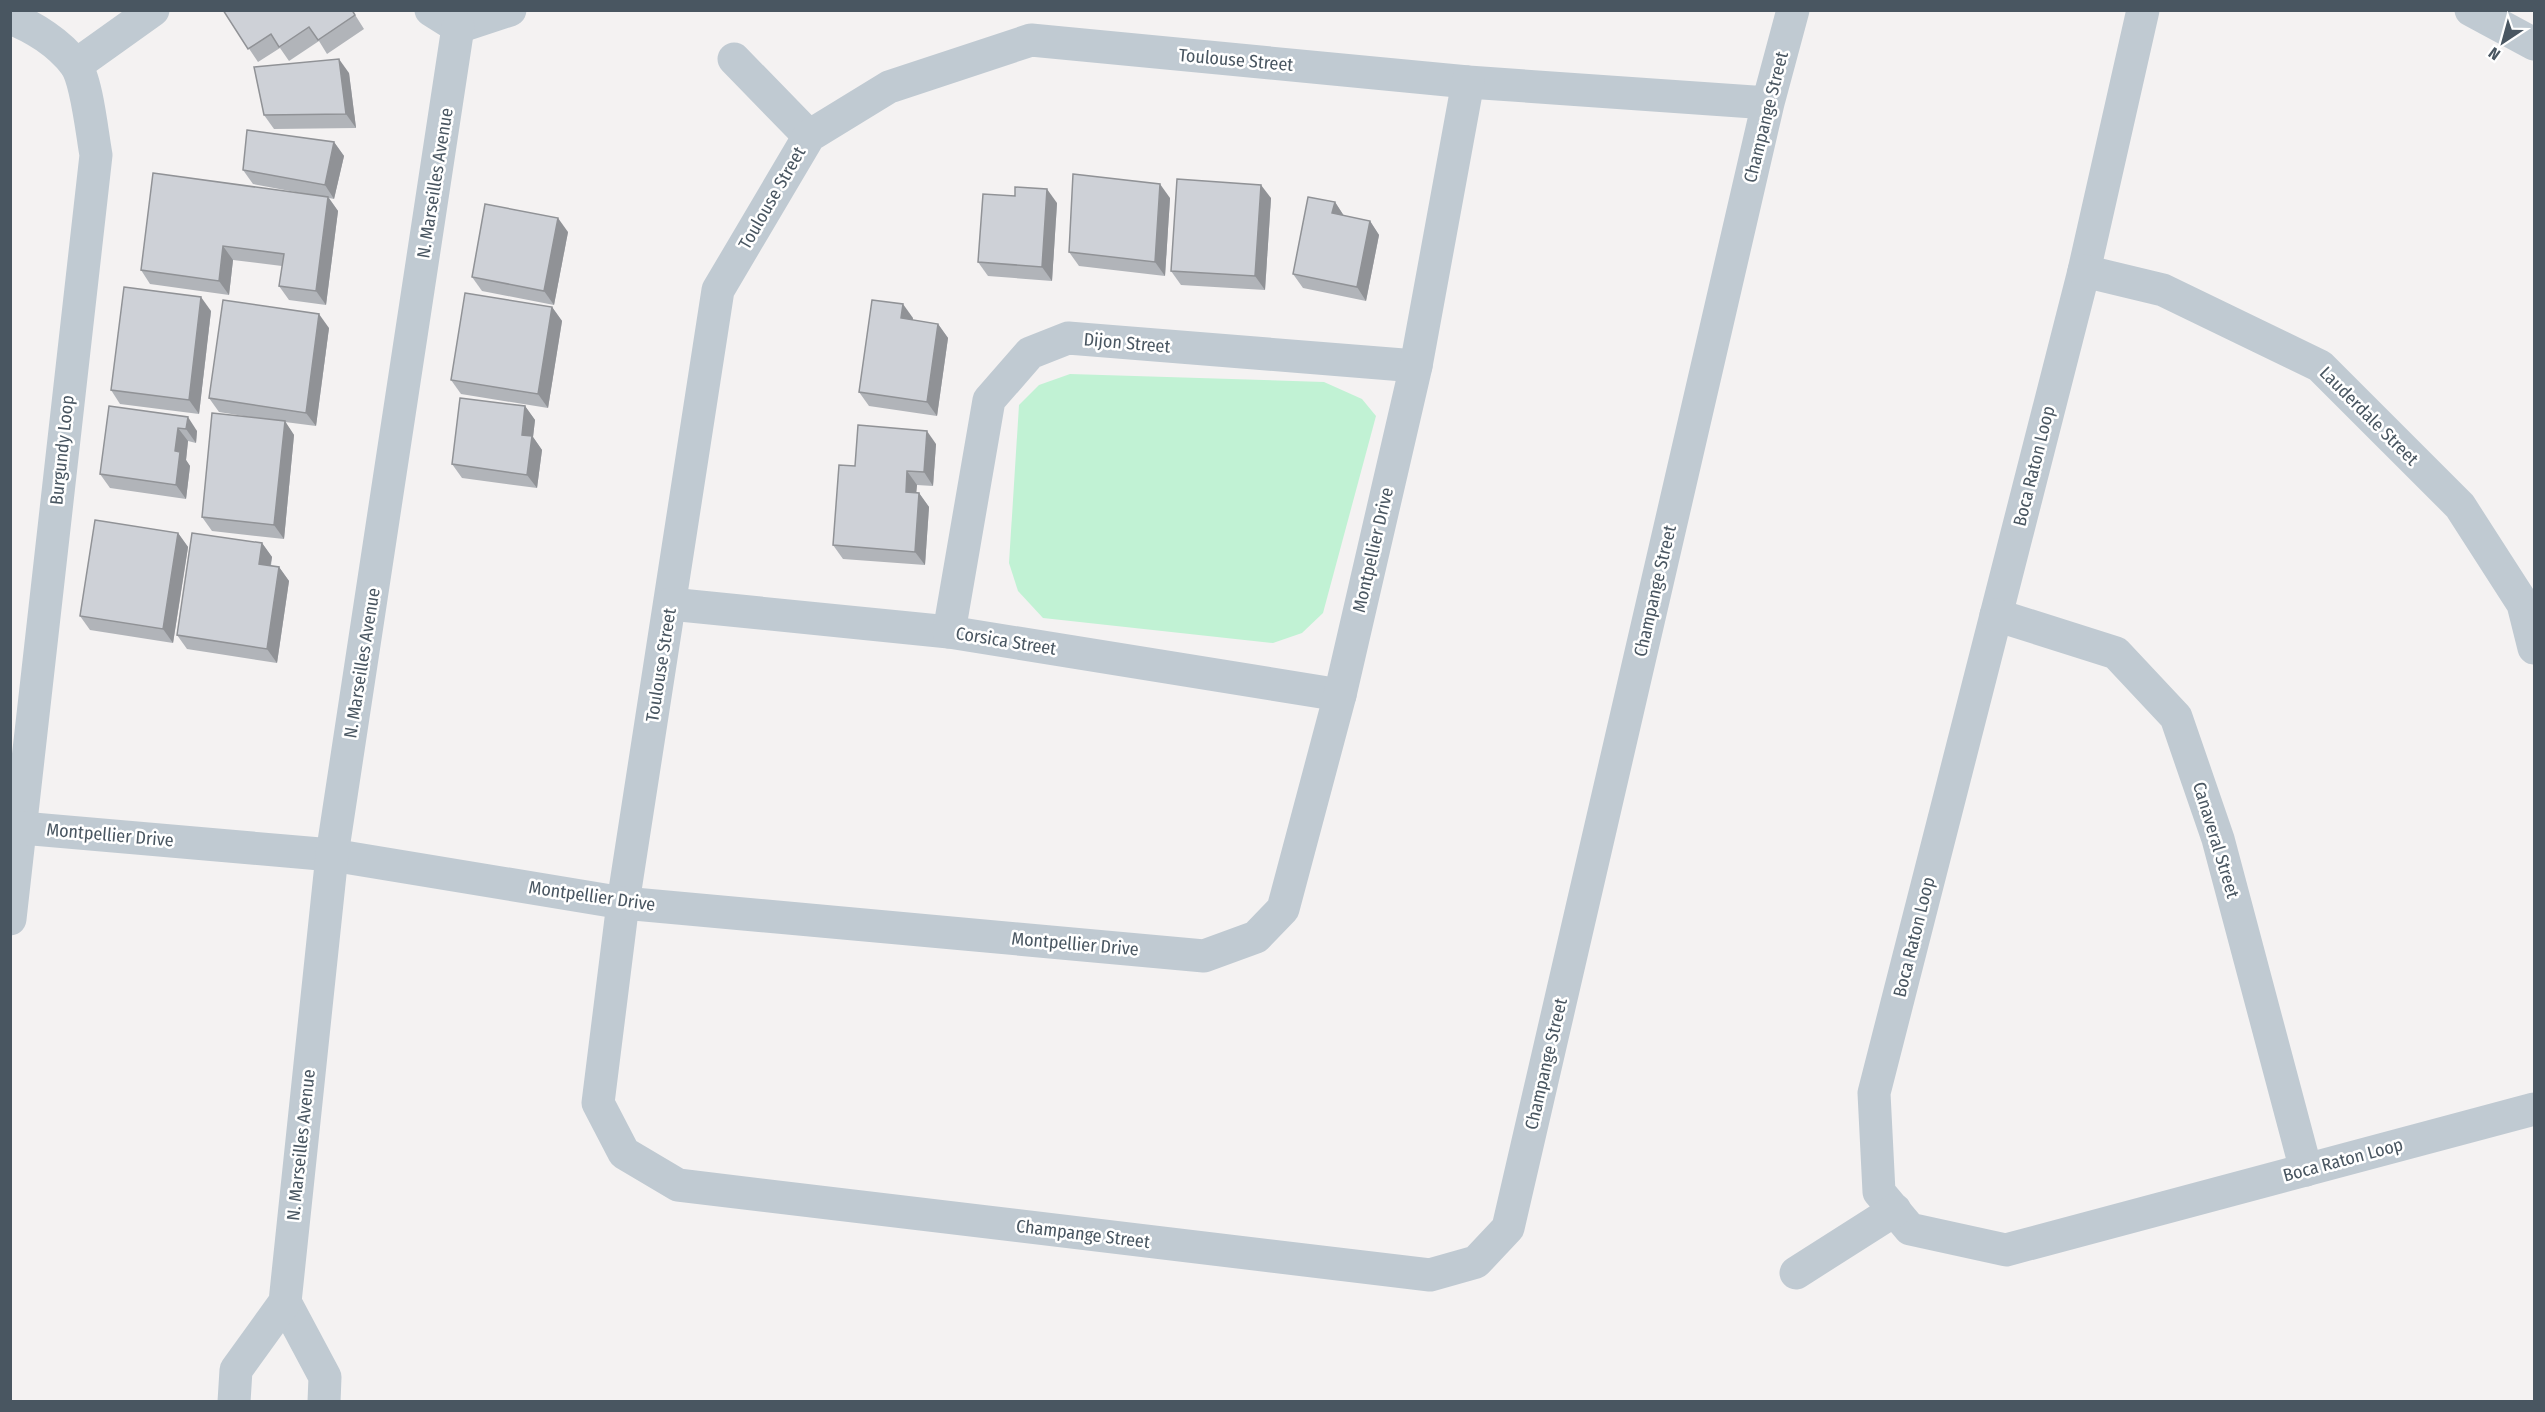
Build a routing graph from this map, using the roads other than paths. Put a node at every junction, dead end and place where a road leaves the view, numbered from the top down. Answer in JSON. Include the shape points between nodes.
{"nodes":[{"id":1,"x":153,"y":10,"type":"edge"},
{"id":2,"x":431,"y":10,"type":"edge"},
{"id":3,"x":510,"y":10,"type":"edge"},
{"id":4,"x":1792,"y":10,"type":"edge"},
{"id":5,"x":2143,"y":10,"type":"edge"},
{"id":6,"x":2470,"y":10,"type":"edge"},
{"id":7,"x":10,"y":18,"type":"edge"},
{"id":8,"x":458,"y":27,"type":"junction"},
{"id":9,"x":2535,"y":44,"type":"edge"},
{"id":10,"x":734,"y":59,"type":"dead end"},
{"id":11,"x":76,"y":65,"type":"junction"},
{"id":12,"x":1468,"y":82,"type":"junction"},
{"id":13,"x":1768,"y":103,"type":"junction"},
{"id":14,"x":809,"y":136,"type":"junction"},
{"id":15,"x":2084,"y":271,"type":"junction"},
{"id":16,"x":1416,"y":366,"type":"junction"},
{"id":17,"x":670,"y":604,"type":"junction"},
{"id":18,"x":1996,"y":615,"type":"junction"},
{"id":19,"x":949,"y":632,"type":"junction"},
{"id":20,"x":2535,"y":648,"type":"edge"},
{"id":21,"x":1340,"y":695,"type":"junction"},
{"id":22,"x":15,"y":827,"type":"edge"},
{"id":23,"x":332,"y":855,"type":"junction"},
{"id":24,"x":623,"y":903,"type":"junction"},
{"id":25,"x":10,"y":919,"type":"edge"},
{"id":26,"x":2535,"y":1109,"type":"edge"},
{"id":27,"x":624,"y":1153,"type":"joint"},
{"id":28,"x":2306,"y":1170,"type":"junction"},
{"id":29,"x":1895,"y":1210,"type":"junction"},
{"id":30,"x":1796,"y":1273,"type":"dead end"},
{"id":31,"x":285,"y":1302,"type":"junction"},
{"id":32,"x":234,"y":1401,"type":"edge"},
{"id":33,"x":324,"y":1401,"type":"edge"}],
"edges":[{"from":1,"to":11,"type":"street"},
{"from":2,"to":8,"type":"street"},
{"from":3,"to":8,"type":"street"},
{"from":4,"to":13,"type":"street","name":"Champange Street"},
{"from":5,"to":15,"type":"street","name":"Boca Raton Loop"},
{"from":6,"to":9,"type":"street"},
{"from":7,"to":11,"type":"street","via":[[34,27]]},
{"from":8,"to":23,"type":"street","name":"N. Marseilles Avenue"},
{"from":10,"to":14,"type":"street"},
{"from":11,"to":22,"type":"street","name":"Burgundy Loop","via":[[96,155]]},
{"from":12,"to":13,"type":"street","name":"Toulouse Street"},
{"from":12,"to":14,"type":"street","name":"Toulouse Street","via":[[1031,40],[890,87]]},
{"from":12,"to":16,"type":"street","name":"Montpellier Drive"},
{"from":13,"to":27,"type":"street","name":"Champange Street","via":[[1508,1228],[1476,1262],[1430,1275],[678,1185]]},
{"from":14,"to":17,"type":"street","name":"Toulouse Street","via":[[718,290]]},
{"from":15,"to":18,"type":"street","name":"Boca Raton Loop"},
{"from":15,"to":20,"type":"street","name":"Lauderdale Street","via":[[2163,290],[2320,366],[2460,506],[2523,604]]},
{"from":16,"to":19,"type":"street","name":"Dijon Street","via":[[1068,338],[1030,353],[989,400]]},
{"from":16,"to":21,"type":"street","name":"Montpellier Drive"},
{"from":17,"to":19,"type":"street","name":"Corsica Street"},
{"from":17,"to":24,"type":"street","name":"Toulouse Street"},
{"from":18,"to":28,"type":"street","name":"Canaveral Street","via":[[2116,654],[2176,717],[2218,838]]},
{"from":18,"to":29,"type":"street","name":"Boca Raton Loop","via":[[1874,1092],[1879,1192]]},
{"from":19,"to":21,"type":"street","name":"Corsica Street"},
{"from":21,"to":24,"type":"street","name":"Montpellier Drive","via":[[1283,909],[1256,937],[1204,956]]},
{"from":22,"to":23,"type":"street","name":"Montpellier Drive"},
{"from":22,"to":25,"type":"street","name":"Burgundy Loop"},
{"from":23,"to":24,"type":"street","name":"Montpellier Drive"},
{"from":23,"to":31,"type":"street","name":"N. Marseilles Avenue"},
{"from":24,"to":27,"type":"street","name":"Toulouse Street","via":[[598,1103]]},
{"from":26,"to":28,"type":"street","name":"Boca Raton Loop"},
{"from":28,"to":29,"type":"street","name":"Boca Raton Loop","via":[[2006,1250],[1910,1228]]},
{"from":29,"to":30,"type":"street"},
{"from":31,"to":32,"type":"street","via":[[236,1370]]},
{"from":31,"to":33,"type":"street","via":[[325,1377]]}]}
